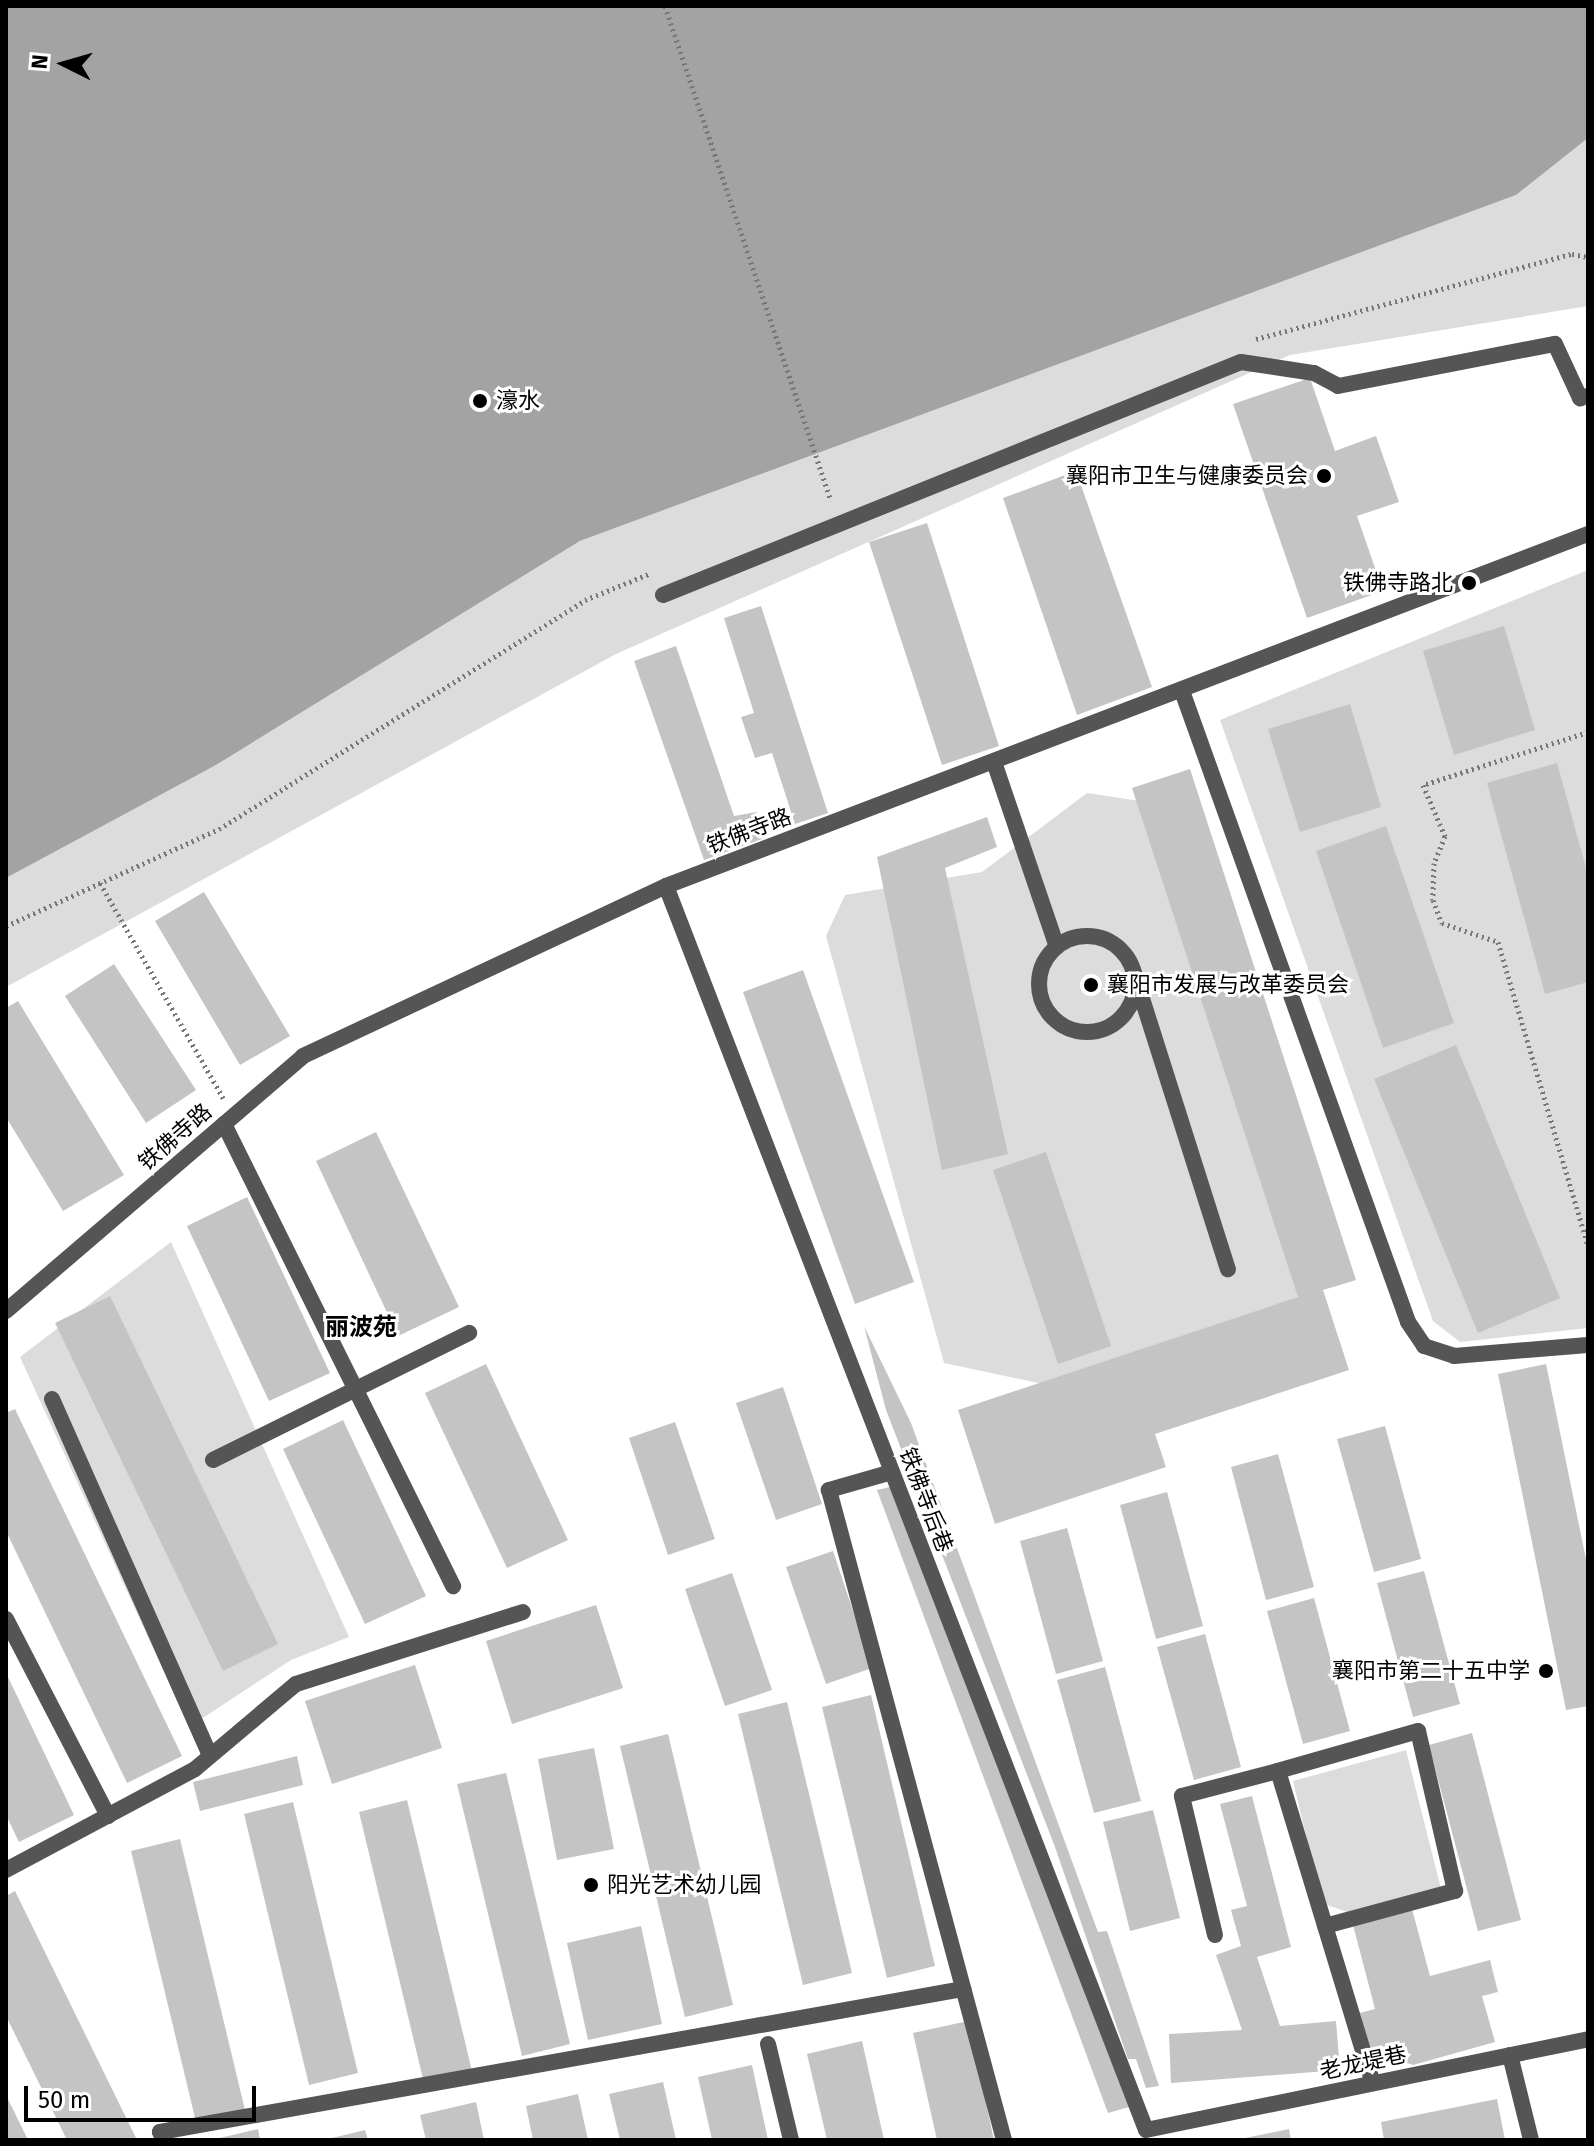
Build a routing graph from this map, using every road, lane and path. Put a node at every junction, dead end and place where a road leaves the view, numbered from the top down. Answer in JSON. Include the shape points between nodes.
{"nodes":[{"id":1,"x":665,"y":6,"type":"edge"},
{"id":2,"x":1588,"y":396,"type":"edge"},
{"id":3,"x":831,"y":501,"type":"dead end"},
{"id":4,"x":1588,"y":534,"type":"edge"},
{"id":5,"x":663,"y":595,"type":"dead end"},
{"id":6,"x":1182,"y":691,"type":"junction"},
{"id":7,"x":1588,"y":732,"type":"edge"},
{"id":8,"x":994,"y":762,"type":"junction"},
{"id":9,"x":100,"y":883,"type":"dead end"},
{"id":10,"x":666,"y":886,"type":"junction"},
{"id":11,"x":1057,"y":947,"type":"junction"},
{"id":12,"x":1133,"y":970,"type":"junction"},
{"id":13,"x":229,"y":1120,"type":"junction"},
{"id":14,"x":1588,"y":1246,"type":"edge"},
{"id":15,"x":1228,"y":1269,"type":"dead end"},
{"id":16,"x":6,"y":1311,"type":"edge"},
{"id":17,"x":469,"y":1333,"type":"dead end"},
{"id":18,"x":1588,"y":1345,"type":"edge"},
{"id":19,"x":355,"y":1388,"type":"junction"},
{"id":20,"x":52,"y":1399,"type":"dead end"},
{"id":21,"x":213,"y":1460,"type":"dead end"},
{"id":22,"x":892,"y":1472,"type":"junction"},
{"id":23,"x":453,"y":1586,"type":"dead end"},
{"id":24,"x":523,"y":1612,"type":"dead end"},
{"id":25,"x":6,"y":1619,"type":"edge"},
{"id":26,"x":210,"y":1756,"type":"junction"},
{"id":27,"x":1278,"y":1771,"type":"junction"},
{"id":28,"x":108,"y":1816,"type":"junction"},
{"id":29,"x":6,"y":1870,"type":"edge"},
{"id":30,"x":1325,"y":1926,"type":"junction"},
{"id":31,"x":1215,"y":1935,"type":"dead end"},
{"id":32,"x":963,"y":1989,"type":"junction"},
{"id":33,"x":1588,"y":2039,"type":"edge"},
{"id":34,"x":768,"y":2044,"type":"dead end"},
{"id":35,"x":1510,"y":2055,"type":"junction"},
{"id":36,"x":1373,"y":2083,"type":"junction"},
{"id":37,"x":1146,"y":2130,"type":"joint"},
{"id":38,"x":164,"y":2140,"type":"edge"},
{"id":39,"x":791,"y":2140,"type":"edge"},
{"id":40,"x":1004,"y":2140,"type":"edge"},
{"id":41,"x":1531,"y":2140,"type":"edge"}],
"edges":[{"from":1,"to":3,"type":"path"},
{"from":2,"to":5,"type":"street","via":[[1580,398],[1555,344],[1338,386],[1314,373],[1241,362]]},
{"from":4,"to":6,"type":"street","name":"铁佛寺路"},
{"from":6,"to":8,"type":"street","name":"铁佛寺路"},
{"from":6,"to":18,"type":"street","via":[[1408,1322],[1424,1346],[1454,1356]]},
{"from":7,"to":14,"type":"path","via":[[1423,785],[1445,836],[1434,863],[1433,900],[1442,923],[1498,942]]},
{"from":8,"to":10,"type":"street","name":"铁佛寺路"},
{"from":8,"to":11,"type":"street"},
{"from":9,"to":13,"type":"path"},
{"from":10,"to":13,"type":"street","name":"铁佛寺路","via":[[303,1056]]},
{"from":10,"to":22,"type":"street","name":"铁佛寺后巷"},
{"from":11,"to":12,"type":"street","via":[[1085,935],[1101,938],[1116,945]]},
{"from":11,"to":12,"type":"street","via":[[1046,959],[1040,990],[1044,1005],[1067,1027],[1097,1031],[1112,1025],[1132,1001]]},
{"from":12,"to":15,"type":"street"},
{"from":13,"to":16,"type":"street","name":"铁佛寺路"},
{"from":13,"to":19,"type":"street"},
{"from":17,"to":19,"type":"street"},
{"from":19,"to":21,"type":"street"},
{"from":19,"to":23,"type":"street"},
{"from":20,"to":26,"type":"street"},
{"from":22,"to":32,"type":"street","via":[[829,1490]]},
{"from":22,"to":37,"type":"street","name":"铁佛寺后巷"},
{"from":24,"to":26,"type":"street","via":[[296,1684]]},
{"from":25,"to":28,"type":"street"},
{"from":26,"to":28,"type":"street"},
{"from":27,"to":30,"type":"street"},
{"from":27,"to":30,"type":"street","via":[[1418,1731],[1455,1891]]},
{"from":27,"to":31,"type":"street","via":[[1182,1796]]},
{"from":28,"to":29,"type":"street"},
{"from":30,"to":36,"type":"street"},
{"from":32,"to":38,"type":"street","via":[[160,2132]]},
{"from":32,"to":40,"type":"street"},
{"from":33,"to":35,"type":"street","name":"老龙堤巷"},
{"from":34,"to":39,"type":"street"},
{"from":35,"to":36,"type":"street","name":"老龙堤巷"},
{"from":35,"to":41,"type":"street"},
{"from":36,"to":37,"type":"street","name":"老龙堤巷"}]}
